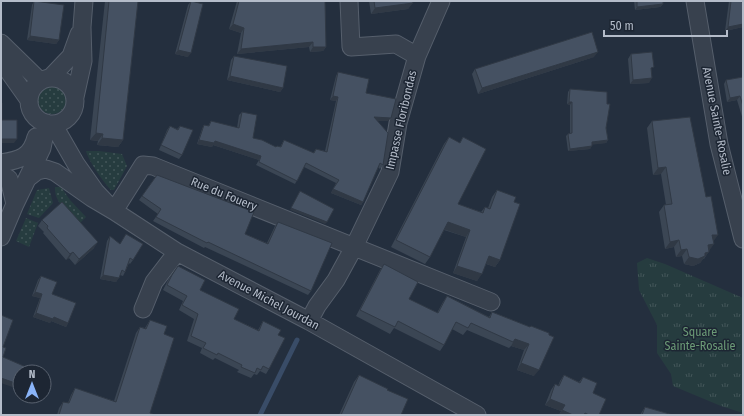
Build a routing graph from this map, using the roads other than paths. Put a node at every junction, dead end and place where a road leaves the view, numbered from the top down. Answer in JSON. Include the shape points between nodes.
{"nodes":[{"id":1,"x":84,"y":1,"type":"edge"},
{"id":2,"x":349,"y":1,"type":"edge"},
{"id":3,"x":441,"y":1,"type":"edge"},
{"id":4,"x":695,"y":1,"type":"edge"},
{"id":5,"x":82,"y":27,"type":"junction"},
{"id":6,"x":1,"y":43,"type":"edge"},
{"id":7,"x":417,"y":56,"type":"junction"},
{"id":8,"x":1,"y":58,"type":"edge"},
{"id":9,"x":45,"y":80,"type":"junction"},
{"id":10,"x":75,"y":97,"type":"junction"},
{"id":11,"x":29,"y":100,"type":"junction"},
{"id":12,"x":70,"y":116,"type":"junction"},
{"id":13,"x":45,"y":121,"type":"junction"},
{"id":14,"x":1,"y":163,"type":"edge"},
{"id":15,"x":76,"y":164,"type":"junction"},
{"id":16,"x":1,"y":174,"type":"edge"},
{"id":17,"x":28,"y":178,"type":"junction"},
{"id":18,"x":15,"y":204,"type":"junction"},
{"id":19,"x":114,"y":211,"type":"junction"},
{"id":20,"x":1,"y":237,"type":"edge"},
{"id":21,"x":743,"y":239,"type":"edge"},
{"id":22,"x":354,"y":247,"type":"junction"},
{"id":23,"x":177,"y":252,"type":"junction"},
{"id":24,"x":491,"y":302,"type":"dead end"},
{"id":25,"x":143,"y":309,"type":"dead end"},
{"id":26,"x":309,"y":321,"type":"junction"},
{"id":27,"x":477,"y":415,"type":"edge"}],
"edges":[{"from":1,"to":5,"type":"street"},
{"from":2,"to":7,"type":"street","via":[[351,47],[396,44]]},
{"from":3,"to":7,"type":"street","name":"Impasse Floribondas"},
{"from":4,"to":21,"type":"street","name":"Avenue Sainte-Rosalie","via":[[719,144]]},
{"from":5,"to":9,"type":"street","via":[[71,56]]},
{"from":5,"to":10,"type":"street","via":[[83,61]]},
{"from":6,"to":9,"type":"street"},
{"from":7,"to":22,"type":"street","name":"Impasse Floribondas","via":[[398,123],[390,172]]},
{"from":8,"to":11,"type":"street"},
{"from":9,"to":10,"type":"street","via":[[63,81]]},
{"from":9,"to":11,"type":"street","via":[[35,86]]},
{"from":10,"to":12,"type":"street"},
{"from":11,"to":13,"type":"street","via":[[32,112]]},
{"from":12,"to":13,"type":"street","via":[[60,123]]},
{"from":12,"to":15,"type":"street","name":"Avenue Michel Jourdan"},
{"from":13,"to":14,"type":"street","via":[[36,133],[34,146],[27,155]]},
{"from":13,"to":15,"type":"street","name":"Avenue Michel Jourdan"},
{"from":13,"to":17,"type":"street","via":[[42,148]]},
{"from":15,"to":19,"type":"street","name":"Avenue Michel Jourdan","via":[[95,191]]},
{"from":16,"to":18,"type":"street","via":[[9,179]]},
{"from":17,"to":18,"type":"street"},
{"from":17,"to":19,"type":"street","via":[[37,170],[55,172]]},
{"from":18,"to":20,"type":"street"},
{"from":19,"to":22,"type":"street","name":"Rue du Fouery","via":[[143,165],[153,166]]},
{"from":19,"to":23,"type":"street","name":"Avenue Michel Jourdan"},
{"from":22,"to":24,"type":"street"},
{"from":22,"to":26,"type":"street","name":"Impasse Floribondas"},
{"from":23,"to":25,"type":"street","via":[[154,282]]},
{"from":23,"to":26,"type":"street","name":"Avenue Michel Jourdan"},
{"from":26,"to":27,"type":"street","name":"Avenue Michel Jourdan"}]}
